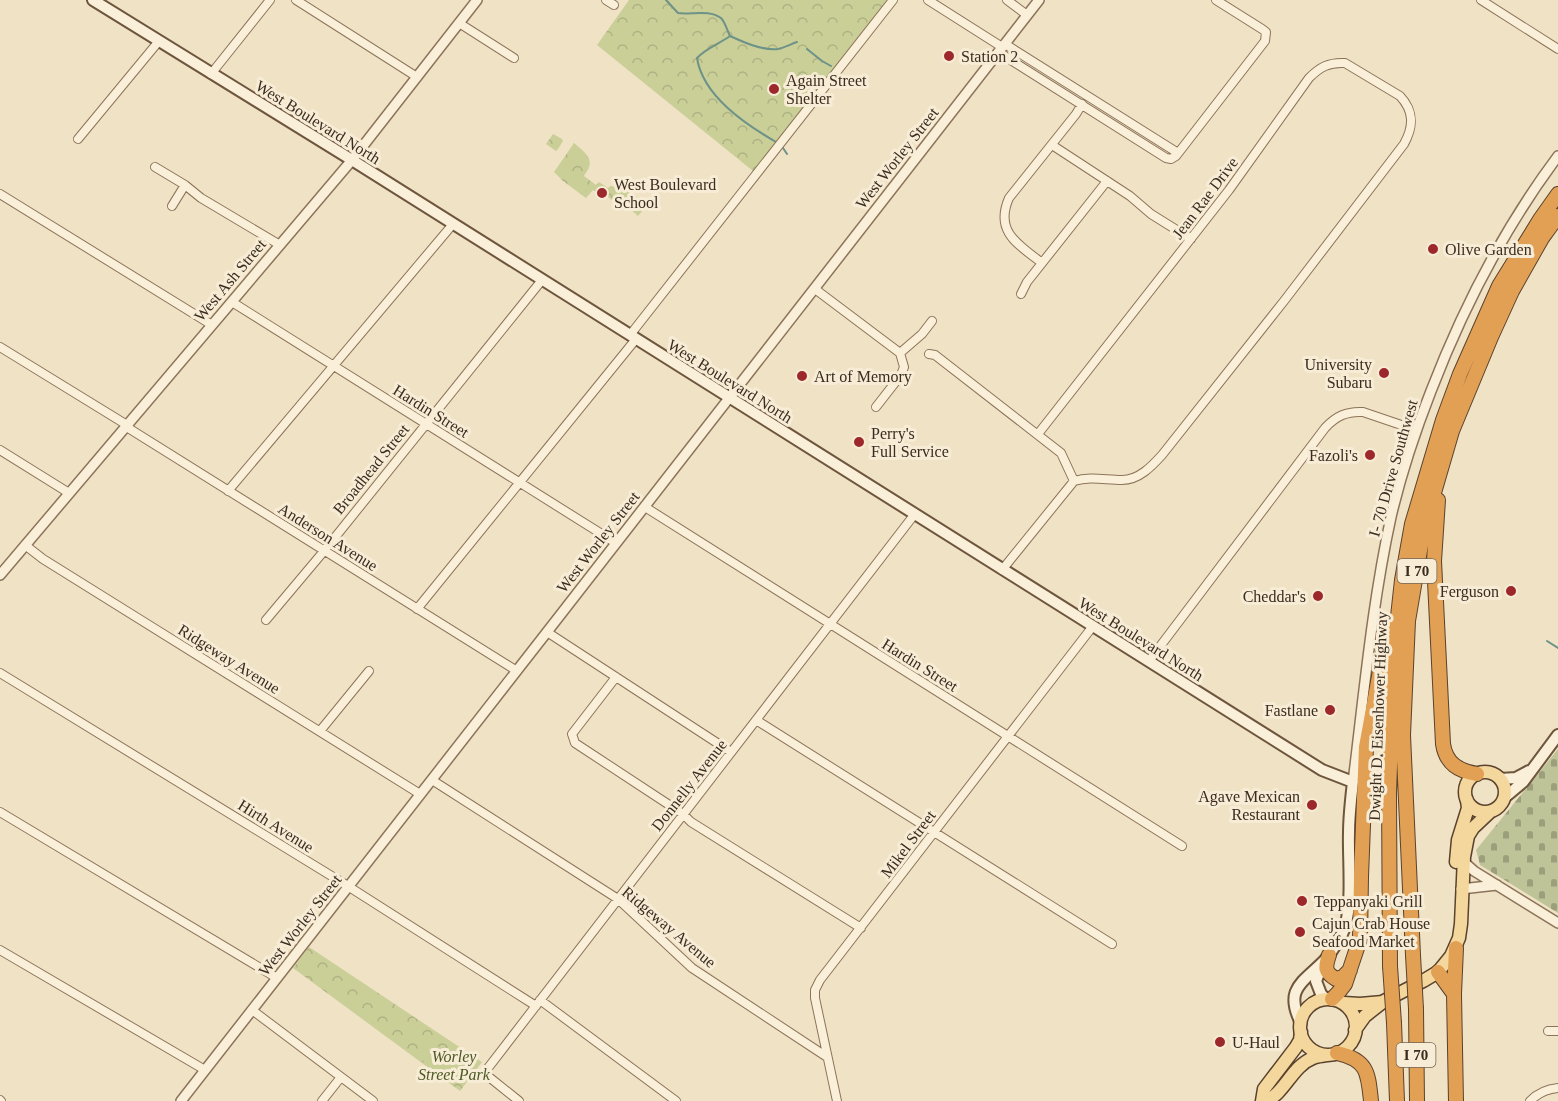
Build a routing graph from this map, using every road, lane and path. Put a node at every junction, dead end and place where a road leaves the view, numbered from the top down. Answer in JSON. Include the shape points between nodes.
{"nodes":[{"id":1,"x":93,"y":0,"type":"edge"},
{"id":2,"x":270,"y":0,"type":"edge"},
{"id":3,"x":296,"y":0,"type":"edge"},
{"id":4,"x":477,"y":0,"type":"edge"},
{"id":5,"x":606,"y":0,"type":"edge"},
{"id":6,"x":893,"y":0,"type":"edge"},
{"id":7,"x":928,"y":0,"type":"edge"},
{"id":8,"x":1007,"y":0,"type":"edge"},
{"id":9,"x":1039,"y":0,"type":"edge"},
{"id":10,"x":1216,"y":0,"type":"edge"},
{"id":11,"x":1481,"y":0,"type":"edge"},
{"id":12,"x":614,"y":5,"type":"dead end"},
{"id":13,"x":1027,"y":15,"type":"junction"},
{"id":14,"x":459,"y":22,"type":"junction"},
{"id":15,"x":159,"y":41,"type":"junction"},
{"id":16,"x":1001,"y":48,"type":"junction"},
{"id":17,"x":1558,"y":49,"type":"edge"},
{"id":18,"x":514,"y":58,"type":"dead end"},
{"id":19,"x":211,"y":74,"type":"junction"},
{"id":20,"x":417,"y":77,"type":"junction"},
{"id":21,"x":1082,"y":104,"type":"junction"},
{"id":22,"x":78,"y":139,"type":"dead end"},
{"id":23,"x":1052,"y":145,"type":"junction"},
{"id":24,"x":1175,"y":156,"type":"junction"},
{"id":25,"x":1558,"y":156,"type":"edge"},
{"id":26,"x":352,"y":160,"type":"junction"},
{"id":27,"x":155,"y":167,"type":"dead end"},
{"id":28,"x":1107,"y":181,"type":"junction"},
{"id":29,"x":185,"y":185,"type":"junction"},
{"id":30,"x":0,"y":194,"type":"edge"},
{"id":31,"x":1558,"y":194,"type":"edge"},
{"id":32,"x":172,"y":206,"type":"dead end"},
{"id":33,"x":1558,"y":216,"type":"edge"},
{"id":34,"x":453,"y":224,"type":"junction"},
{"id":35,"x":1191,"y":239,"type":"junction"},
{"id":36,"x":280,"y":245,"type":"junction"},
{"id":37,"x":1042,"y":263,"type":"junction"},
{"id":38,"x":542,"y":279,"type":"junction"},
{"id":39,"x":815,"y":289,"type":"junction"},
{"id":40,"x":1022,"y":294,"type":"dead end"},
{"id":41,"x":232,"y":302,"type":"junction"},
{"id":42,"x":932,"y":321,"type":"dead end"},
{"id":43,"x":212,"y":325,"type":"junction"},
{"id":44,"x":633,"y":337,"type":"junction"},
{"id":45,"x":0,"y":347,"type":"edge"},
{"id":46,"x":900,"y":353,"type":"junction"},
{"id":47,"x":929,"y":354,"type":"dead end"},
{"id":48,"x":333,"y":365,"type":"junction"},
{"id":49,"x":729,"y":398,"type":"junction"},
{"id":50,"x":876,"y":407,"type":"dead end"},
{"id":51,"x":426,"y":424,"type":"junction"},
{"id":52,"x":126,"y":426,"type":"junction"},
{"id":53,"x":1416,"y":430,"type":"junction"},
{"id":54,"x":1038,"y":434,"type":"junction"},
{"id":55,"x":0,"y":450,"type":"edge"},
{"id":56,"x":1440,"y":472,"type":"junction"},
{"id":57,"x":1074,"y":481,"type":"junction"},
{"id":58,"x":519,"y":482,"type":"junction"},
{"id":59,"x":228,"y":491,"type":"junction"},
{"id":60,"x":69,"y":493,"type":"junction"},
{"id":61,"x":645,"y":507,"type":"junction"},
{"id":62,"x":914,"y":515,"type":"junction"},
{"id":63,"x":616,"y":543,"type":"junction"},
{"id":64,"x":25,"y":544,"type":"junction"},
{"id":65,"x":324,"y":550,"type":"junction"},
{"id":66,"x":1002,"y":570,"type":"junction"},
{"id":67,"x":0,"y":574,"type":"edge"},
{"id":68,"x":1402,"y":580,"type":"junction"},
{"id":69,"x":417,"y":609,"type":"junction"},
{"id":70,"x":266,"y":620,"type":"dead end"},
{"id":71,"x":830,"y":624,"type":"junction"},
{"id":72,"x":1093,"y":626,"type":"junction"},
{"id":73,"x":547,"y":632,"type":"junction"},
{"id":74,"x":1149,"y":661,"type":"junction"},
{"id":75,"x":369,"y":671,"type":"dead end"},
{"id":76,"x":517,"y":671,"type":"junction"},
{"id":77,"x":0,"y":673,"type":"edge"},
{"id":78,"x":616,"y":677,"type":"junction"},
{"id":79,"x":756,"y":720,"type":"junction"},
{"id":80,"x":320,"y":731,"type":"junction"},
{"id":81,"x":1558,"y":735,"type":"edge"},
{"id":82,"x":1008,"y":736,"type":"junction"},
{"id":83,"x":731,"y":752,"type":"junction"},
{"id":84,"x":1532,"y":769,"type":"junction"},
{"id":85,"x":1478,"y":774,"type":"junction"},
{"id":86,"x":1500,"y":779,"type":"junction"},
{"id":87,"x":432,"y":780,"type":"junction"},
{"id":88,"x":1353,"y":782,"type":"junction"},
{"id":89,"x":420,"y":795,"type":"junction"},
{"id":90,"x":1504,"y":798,"type":"junction"},
{"id":91,"x":1467,"y":800,"type":"junction"},
{"id":92,"x":1491,"y":811,"type":"junction"},
{"id":93,"x":0,"y":812,"type":"edge"},
{"id":94,"x":683,"y":814,"type":"junction"},
{"id":95,"x":934,"y":832,"type":"junction"},
{"id":96,"x":1182,"y":846,"type":"dead end"},
{"id":97,"x":1464,"y":862,"type":"junction"},
{"id":98,"x":1497,"y":885,"type":"junction"},
{"id":99,"x":349,"y":887,"type":"junction"},
{"id":100,"x":1461,"y":889,"type":"junction"},
{"id":101,"x":618,"y":899,"type":"junction"},
{"id":102,"x":1558,"y":923,"type":"edge"},
{"id":103,"x":861,"y":928,"type":"junction"},
{"id":104,"x":1112,"y":944,"type":"dead end"},
{"id":105,"x":1456,"y":948,"type":"junction"},
{"id":106,"x":0,"y":950,"type":"edge"},
{"id":107,"x":1327,"y":957,"type":"junction"},
{"id":108,"x":1351,"y":968,"type":"junction"},
{"id":109,"x":1438,"y":972,"type":"junction"},
{"id":110,"x":277,"y":978,"type":"junction"},
{"id":111,"x":1454,"y":994,"type":"junction"},
{"id":112,"x":1334,"y":1000,"type":"junction"},
{"id":113,"x":1384,"y":1002,"type":"junction"},
{"id":114,"x":538,"y":1003,"type":"junction"},
{"id":115,"x":252,"y":1010,"type":"junction"},
{"id":116,"x":1301,"y":1028,"type":"junction"},
{"id":117,"x":1355,"y":1030,"type":"junction"},
{"id":118,"x":1548,"y":1031,"type":"dead end"},
{"id":119,"x":1558,"y":1031,"type":"edge"},
{"id":120,"x":1332,"y":1054,"type":"junction"},
{"id":121,"x":827,"y":1057,"type":"junction"},
{"id":122,"x":205,"y":1070,"type":"junction"},
{"id":123,"x":341,"y":1077,"type":"junction"},
{"id":124,"x":1558,"y":1088,"type":"edge"},
{"id":125,"x":181,"y":1101,"type":"edge"},
{"id":126,"x":322,"y":1101,"type":"edge"},
{"id":127,"x":373,"y":1101,"type":"edge"},
{"id":128,"x":519,"y":1101,"type":"edge"},
{"id":129,"x":676,"y":1101,"type":"edge"},
{"id":130,"x":837,"y":1101,"type":"edge"},
{"id":131,"x":1264,"y":1101,"type":"edge"},
{"id":132,"x":1371,"y":1101,"type":"edge"},
{"id":133,"x":1396,"y":1101,"type":"edge"},
{"id":134,"x":1417,"y":1101,"type":"edge"},
{"id":135,"x":1456,"y":1101,"type":"edge"},
{"id":136,"x":1530,"y":1101,"type":"edge"}],
"edges":[{"from":1,"to":15,"type":"main road","name":"West Boulevard North"},
{"from":2,"to":19,"type":"street"},
{"from":3,"to":20,"type":"street"},
{"from":4,"to":14,"type":"street","name":"West Ash Street"},
{"from":5,"to":12,"type":"street"},
{"from":6,"to":44,"type":"street"},
{"from":7,"to":16,"type":"street"},
{"from":8,"to":13,"type":"street"},
{"from":9,"to":13,"type":"street","name":"West Worley Street"},
{"from":10,"to":24,"type":"street","via":[[1266,32],[1265,41]]},
{"from":11,"to":17,"type":"street"},
{"from":13,"to":16,"type":"street","name":"West Worley Street"},
{"from":14,"to":18,"type":"street"},
{"from":14,"to":20,"type":"street","name":"West Ash Street"},
{"from":15,"to":19,"type":"main road","name":"West Boulevard North"},
{"from":15,"to":22,"type":"street"},
{"from":16,"to":21,"type":"street"},
{"from":16,"to":24,"type":"street"},
{"from":16,"to":39,"type":"street","name":"West Worley Street"},
{"from":19,"to":26,"type":"main road","name":"West Boulevard North"},
{"from":20,"to":26,"type":"street","name":"West Ash Street"},
{"from":21,"to":23,"type":"street"},
{"from":21,"to":24,"type":"street","via":[[1166,158]]},
{"from":23,"to":28,"type":"street"},
{"from":23,"to":37,"type":"street","via":[[1009,198],[1004,215],[1010,237]]},
{"from":25,"to":53,"type":"street","name":"I- 70 Drive Southwest","via":[[1502,239],[1469,301]]},
{"from":26,"to":34,"type":"main road","name":"West Boulevard North"},
{"from":26,"to":36,"type":"street","name":"West Ash Street"},
{"from":27,"to":29,"type":"street"},
{"from":28,"to":35,"type":"street"},
{"from":28,"to":37,"type":"street"},
{"from":29,"to":32,"type":"street"},
{"from":29,"to":36,"type":"street"},
{"from":30,"to":43,"type":"street"},
{"from":31,"to":68,"type":"highway","name":"Dwight D. Eisenhower Highway","number":"I 70","via":[[1499,286],[1460,374],[1412,525]]},
{"from":33,"to":56,"type":"highway","name":"Dwight D. Eisenhower Highway","number":"I 70","via":[[1512,291],[1452,431]]},
{"from":34,"to":38,"type":"main road","name":"West Boulevard North"},
{"from":34,"to":48,"type":"street"},
{"from":35,"to":54,"type":"street","name":"Jean Rae Drive"},
{"from":35,"to":57,"type":"street","name":"Jean Rae Drive","via":[[1317,70],[1335,62],[1345,63],[1405,101],[1412,125],[1404,144],[1150,468],[1125,480],[1092,477]]},
{"from":36,"to":41,"type":"street","name":"West Ash Street"},
{"from":37,"to":40,"type":"street"},
{"from":38,"to":44,"type":"main road","name":"West Boulevard North"},
{"from":38,"to":51,"type":"street","name":"Broadhead Street"},
{"from":39,"to":46,"type":"street"},
{"from":39,"to":49,"type":"street","name":"West Worley Street"},
{"from":41,"to":43,"type":"street","name":"West Ash Street"},
{"from":41,"to":48,"type":"street","name":"Hardin Street"},
{"from":42,"to":46,"type":"street"},
{"from":43,"to":52,"type":"street","name":"West Ash Street"},
{"from":44,"to":49,"type":"main road","name":"West Boulevard North"},
{"from":44,"to":58,"type":"street"},
{"from":45,"to":52,"type":"street","name":"Anderson Avenue"},
{"from":46,"to":50,"type":"street","via":[[904,367],[901,375]]},
{"from":47,"to":54,"type":"street"},
{"from":48,"to":51,"type":"street","name":"Hardin Street"},
{"from":48,"to":59,"type":"street"},
{"from":49,"to":61,"type":"street","name":"West Worley Street"},
{"from":49,"to":62,"type":"main road","name":"West Boulevard North"},
{"from":51,"to":58,"type":"street","name":"Hardin Street"},
{"from":51,"to":65,"type":"street","name":"Broadhead Street"},
{"from":52,"to":59,"type":"street","name":"Anderson Avenue"},
{"from":52,"to":60,"type":"street","name":"West Ash Street"},
{"from":53,"to":74,"type":"street","via":[[1363,412],[1334,419]]},
{"from":53,"to":88,"type":"street","name":"I- 70 Drive Southwest","via":[[1391,517],[1374,611]]},
{"from":54,"to":57,"type":"street","via":[[1061,453]]},
{"from":55,"to":60,"type":"street"},
{"from":56,"to":85,"type":"highway","via":[[1434,561],[1443,744],[1445,754],[1459,769]]},
{"from":56,"to":134,"type":"highway","name":"Dwight D. Eisenhower Highway","number":"I 70","bridge":true,"via":[[1424,527],[1408,621],[1403,735]]},
{"from":57,"to":66,"type":"street"},
{"from":58,"to":63,"type":"street","name":"Hardin Street"},
{"from":58,"to":69,"type":"street"},
{"from":59,"to":65,"type":"street","name":"Anderson Avenue"},
{"from":60,"to":64,"type":"street","name":"West Ash Street"},
{"from":61,"to":63,"type":"street","name":"West Worley Street"},
{"from":61,"to":71,"type":"street","name":"Hardin Street"},
{"from":62,"to":66,"type":"main road","name":"West Boulevard North"},
{"from":62,"to":71,"type":"street","name":"Donnelly Avenue"},
{"from":63,"to":73,"type":"street","name":"West Worley Street"},
{"from":64,"to":67,"type":"street","name":"West Ash Street"},
{"from":64,"to":80,"type":"street","name":"Ridgeway Avenue"},
{"from":65,"to":69,"type":"street","name":"Anderson Avenue"},
{"from":65,"to":70,"type":"street","name":"Broadhead Street"},
{"from":66,"to":72,"type":"main road","name":"West Boulevard North"},
{"from":68,"to":108,"type":"highway","via":[[1394,595],[1366,747],[1360,939]]},
{"from":68,"to":133,"type":"highway","name":"Dwight D. Eisenhower Highway","number":"I 70","bridge":true,"via":[[1394,653],[1389,794]]},
{"from":69,"to":76,"type":"street","name":"Anderson Avenue"},
{"from":71,"to":79,"type":"street","name":"Donnelly Avenue"},
{"from":71,"to":82,"type":"street","name":"Hardin Street"},
{"from":72,"to":74,"type":"main road","name":"West Boulevard North"},
{"from":72,"to":82,"type":"street","name":"Mikel Street"},
{"from":73,"to":76,"type":"street","name":"West Worley Street"},
{"from":73,"to":78,"type":"street"},
{"from":74,"to":88,"type":"main road","name":"West Boulevard North","via":[[1322,770]]},
{"from":75,"to":80,"type":"street"},
{"from":76,"to":87,"type":"street","name":"West Worley Street"},
{"from":77,"to":99,"type":"street","name":"Hirth Avenue"},
{"from":78,"to":83,"type":"street"},
{"from":78,"to":94,"type":"street","via":[[572,734],[575,743]]},
{"from":79,"to":83,"type":"street","name":"Donnelly Avenue"},
{"from":79,"to":95,"type":"street"},
{"from":80,"to":89,"type":"street","name":"Ridgeway Avenue"},
{"from":81,"to":84,"type":"main road"},
{"from":82,"to":95,"type":"street","name":"Mikel Street"},
{"from":82,"to":96,"type":"street","name":"Hardin Street"},
{"from":83,"to":94,"type":"street","name":"Donnelly Avenue"},
{"from":84,"to":86,"type":"main road","via":[[1516,778]]},
{"from":84,"to":90,"type":"main road"},
{"from":85,"to":86,"type":"main road","via":[[1490,773]]},
{"from":85,"to":91,"type":"main road","via":[[1468,782]]},
{"from":86,"to":90,"type":"main road"},
{"from":87,"to":89,"type":"street","name":"West Worley Street"},
{"from":87,"to":101,"type":"street","name":"Ridgeway Avenue"},
{"from":88,"to":107,"type":"main road","via":[[1348,830],[1349,914],[1343,933]]},
{"from":89,"to":99,"type":"street","name":"West Worley Street"},
{"from":90,"to":92,"type":"main road"},
{"from":91,"to":92,"type":"main road","via":[[1474,809]]},
{"from":91,"to":100,"type":"main road","via":[[1456,852]]},
{"from":92,"to":97,"type":"main road","via":[[1468,836]]},
{"from":93,"to":110,"type":"street"},
{"from":94,"to":101,"type":"street","name":"Donnelly Avenue"},
{"from":94,"to":103,"type":"street"},
{"from":95,"to":103,"type":"street","name":"Mikel Street"},
{"from":95,"to":104,"type":"street"},
{"from":97,"to":98,"type":"street"},
{"from":97,"to":100,"type":"main road"},
{"from":98,"to":100,"type":"street"},
{"from":98,"to":102,"type":"street"},
{"from":99,"to":110,"type":"street","name":"West Worley Street"},
{"from":99,"to":114,"type":"street","name":"Hirth Avenue"},
{"from":100,"to":105,"type":"main road"},
{"from":101,"to":114,"type":"street","name":"Donnelly Avenue"},
{"from":101,"to":121,"type":"street","name":"Ridgeway Avenue","via":[[692,968]]},
{"from":103,"to":121,"type":"street","name":"Mikel Street","via":[[814,990]]},
{"from":105,"to":109,"type":"main road"},
{"from":105,"to":111,"type":"highway"},
{"from":106,"to":122,"type":"street"},
{"from":107,"to":108,"type":"highway","via":[[1326,970],[1336,979]]},
{"from":107,"to":112,"type":"main road","via":[[1316,981],[1321,994]]},
{"from":107,"to":116,"type":"main road","via":[[1295,992]]},
{"from":108,"to":112,"type":"highway"},
{"from":109,"to":111,"type":"highway"},
{"from":109,"to":113,"type":"main road"},
{"from":110,"to":115,"type":"street","name":"West Worley Street"},
{"from":111,"to":135,"type":"highway"},
{"from":112,"to":113,"type":"main road","via":[[1360,1005]]},
{"from":112,"to":116,"type":"main road","via":[[1309,1006]]},
{"from":112,"to":117,"type":"main road","via":[[1350,1010]]},
{"from":113,"to":117,"type":"main road","via":[[1365,1016]]},
{"from":114,"to":128,"type":"street","name":"Donnelly Avenue","via":[[486,1072]]},
{"from":114,"to":129,"type":"street","name":"Hirth Avenue"},
{"from":115,"to":122,"type":"street","name":"West Worley Street"},
{"from":115,"to":123,"type":"street"},
{"from":116,"to":120,"type":"main road","via":[[1310,1048]]},
{"from":116,"to":131,"type":"main road","via":[[1296,1047],[1264,1089]]},
{"from":117,"to":120,"type":"main road","via":[[1351,1043]]},
{"from":118,"to":119,"type":"street"},
{"from":120,"to":131,"type":"main road","via":[[1306,1062],[1273,1098]]},
{"from":120,"to":132,"type":"highway","via":[[1363,1066]]},
{"from":121,"to":130,"type":"street","name":"Mikel Street"},
{"from":122,"to":125,"type":"street","name":"West Worley Street"},
{"from":123,"to":126,"type":"street"},
{"from":123,"to":127,"type":"street"},
{"from":124,"to":136,"type":"street","via":[[1538,1092]]}]}
